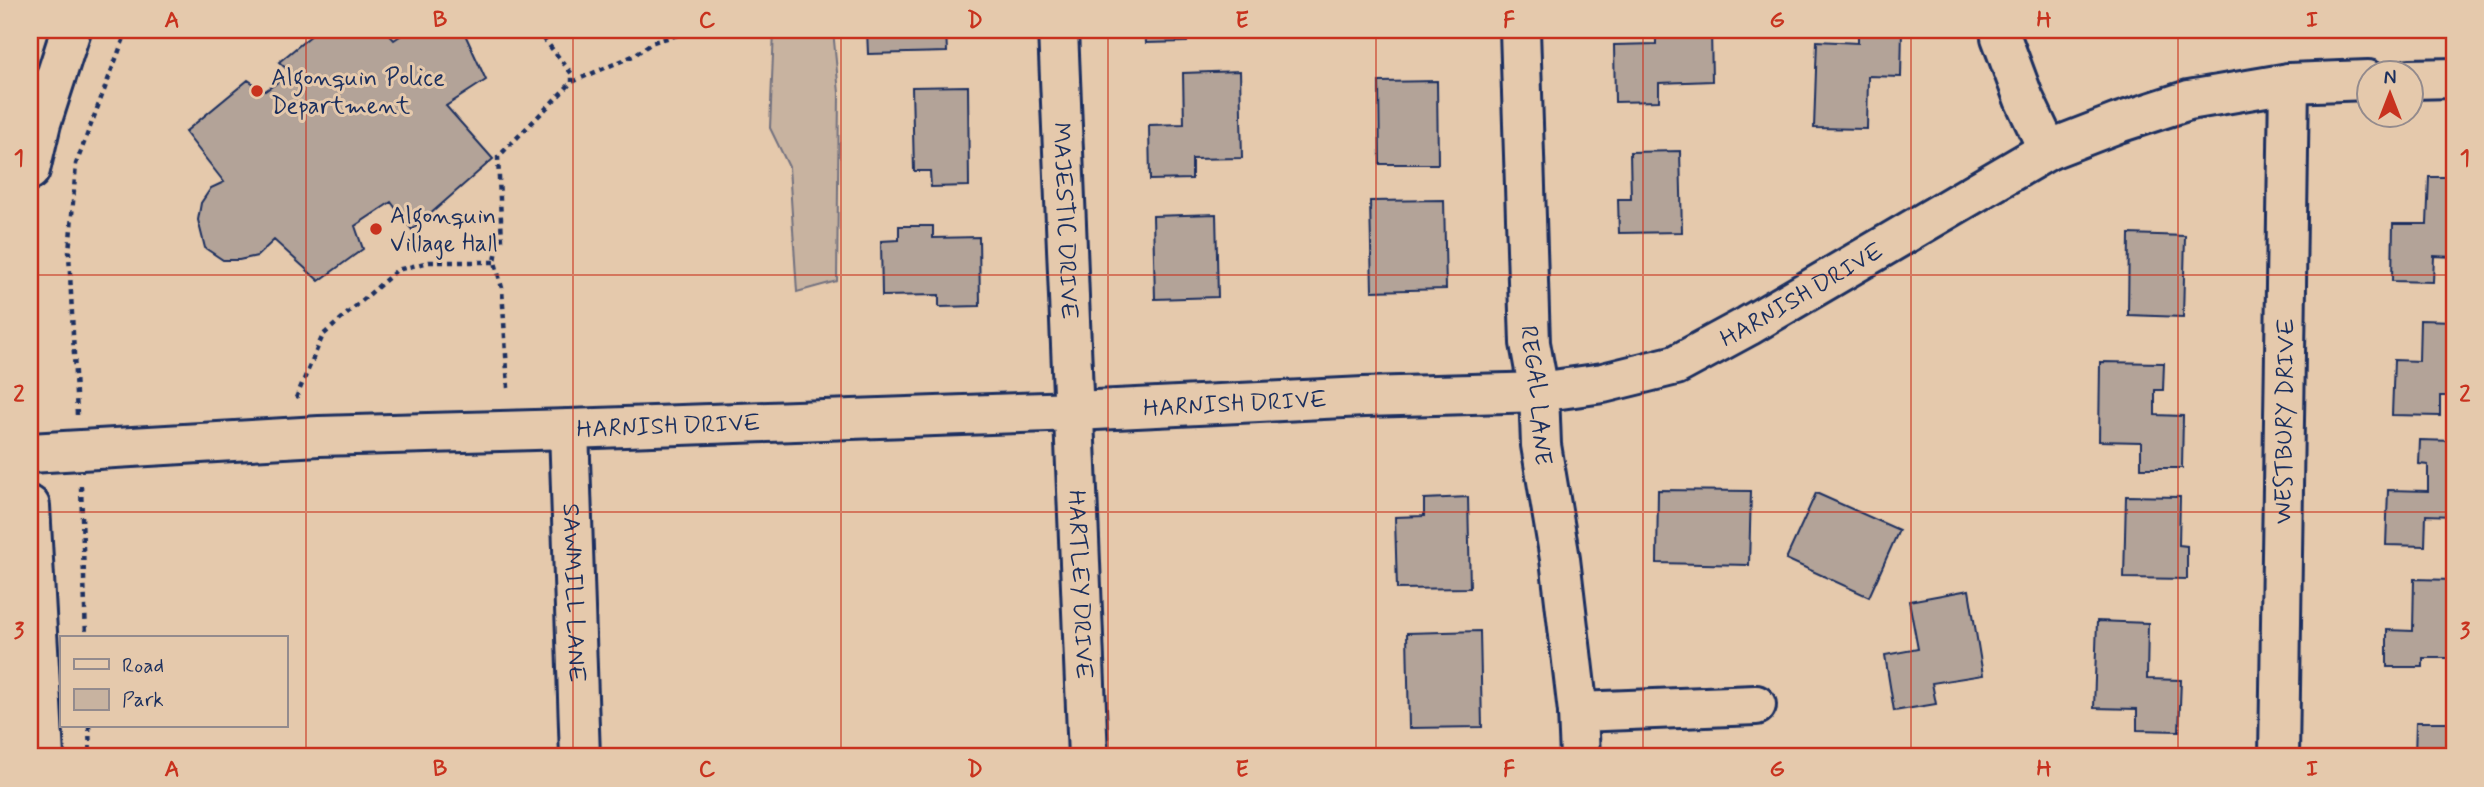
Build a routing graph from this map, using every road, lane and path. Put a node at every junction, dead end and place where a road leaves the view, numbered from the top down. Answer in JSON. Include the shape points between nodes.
{"nodes":[{"id":1,"x":71,"y":30,"type":"edge"},
{"id":2,"x":127,"y":30,"type":"edge"},
{"id":3,"x":537,"y":30,"type":"edge"},
{"id":4,"x":695,"y":30,"type":"edge"},
{"id":5,"x":1058,"y":30,"type":"edge"},
{"id":6,"x":1520,"y":30,"type":"edge"},
{"id":7,"x":2000,"y":30,"type":"edge"},
{"id":8,"x":2454,"y":78,"type":"edge"},
{"id":9,"x":2424,"y":79,"type":"edge"},
{"id":10,"x":2354,"y":81,"type":"edge"},
{"id":11,"x":572,"y":82,"type":"junction"},
{"id":12,"x":2288,"y":83,"type":"junction"},
{"id":13,"x":2048,"y":150,"type":"junction"},
{"id":14,"x":30,"y":170,"type":"edge"},
{"id":15,"x":495,"y":262,"type":"junction"},
{"id":16,"x":508,"y":388,"type":"dead end"},
{"id":17,"x":1539,"y":392,"type":"junction"},
{"id":18,"x":296,"y":397,"type":"dead end"},
{"id":19,"x":1075,"y":411,"type":"junction"},
{"id":20,"x":569,"y":429,"type":"junction"},
{"id":21,"x":79,"y":450,"type":"junction"},
{"id":22,"x":30,"y":453,"type":"edge"},
{"id":23,"x":30,"y":506,"type":"edge"},
{"id":24,"x":86,"y":636,"type":"edge"},
{"id":25,"x":1756,"y":705,"type":"dead end"},
{"id":26,"x":1578,"y":712,"type":"junction"},
{"id":27,"x":89,"y":728,"type":"edge"},
{"id":28,"x":44,"y":757,"type":"edge"},
{"id":29,"x":90,"y":757,"type":"edge"},
{"id":30,"x":580,"y":757,"type":"edge"},
{"id":31,"x":1088,"y":757,"type":"edge"},
{"id":32,"x":1580,"y":757,"type":"edge"},
{"id":33,"x":2279,"y":757,"type":"edge"}],
"edges":[{"from":1,"to":14,"type":"street"},
{"from":2,"to":21,"type":"path","via":[[76,164],[68,253]]},
{"from":3,"to":11,"type":"path","via":[[572,74]]},
{"from":4,"to":11,"type":"path","via":[[653,42],[633,56]]},
{"from":5,"to":19,"type":"street","name":"MAJESTIC DRIVE"},
{"from":6,"to":17,"type":"street","name":"REGAL LANE","via":[[1530,343]]},
{"from":7,"to":13,"type":"street"},
{"from":8,"to":9,"type":"street"},
{"from":10,"to":12,"type":"street","name":"HARNISH DRIVE"},
{"from":11,"to":15,"type":"path","via":[[498,156],[502,241]]},
{"from":12,"to":13,"type":"street","name":"HARNISH DRIVE","via":[[2189,100]]},
{"from":12,"to":33,"type":"street","name":"WESTBURY DRIVE"},
{"from":13,"to":17,"type":"street","name":"HARNISH DRIVE","via":[[1676,365],[1603,383]]},
{"from":15,"to":16,"type":"path","via":[[502,288]]},
{"from":15,"to":18,"type":"path","via":[[429,262],[397,270],[323,335]]},
{"from":17,"to":19,"type":"street","name":"HARNISH DRIVE"},
{"from":17,"to":26,"type":"street","name":"REGAL LANE","via":[[1541,445]]},
{"from":19,"to":20,"type":"street","name":"HARNISH DRIVE"},
{"from":19,"to":31,"type":"street","name":"HARTLEY DRIVE"},
{"from":20,"to":21,"type":"street","name":"HARNISH DRIVE","via":[[319,436]]},
{"from":20,"to":30,"type":"street","name":"SAWMILL LANE"},
{"from":21,"to":22,"type":"street","name":"HARNISH DRIVE"},
{"from":21,"to":24,"type":"path"},
{"from":23,"to":28,"type":"street"},
{"from":25,"to":26,"type":"street"},
{"from":26,"to":32,"type":"street","name":"REGAL LANE"},
{"from":27,"to":29,"type":"path"}]}
